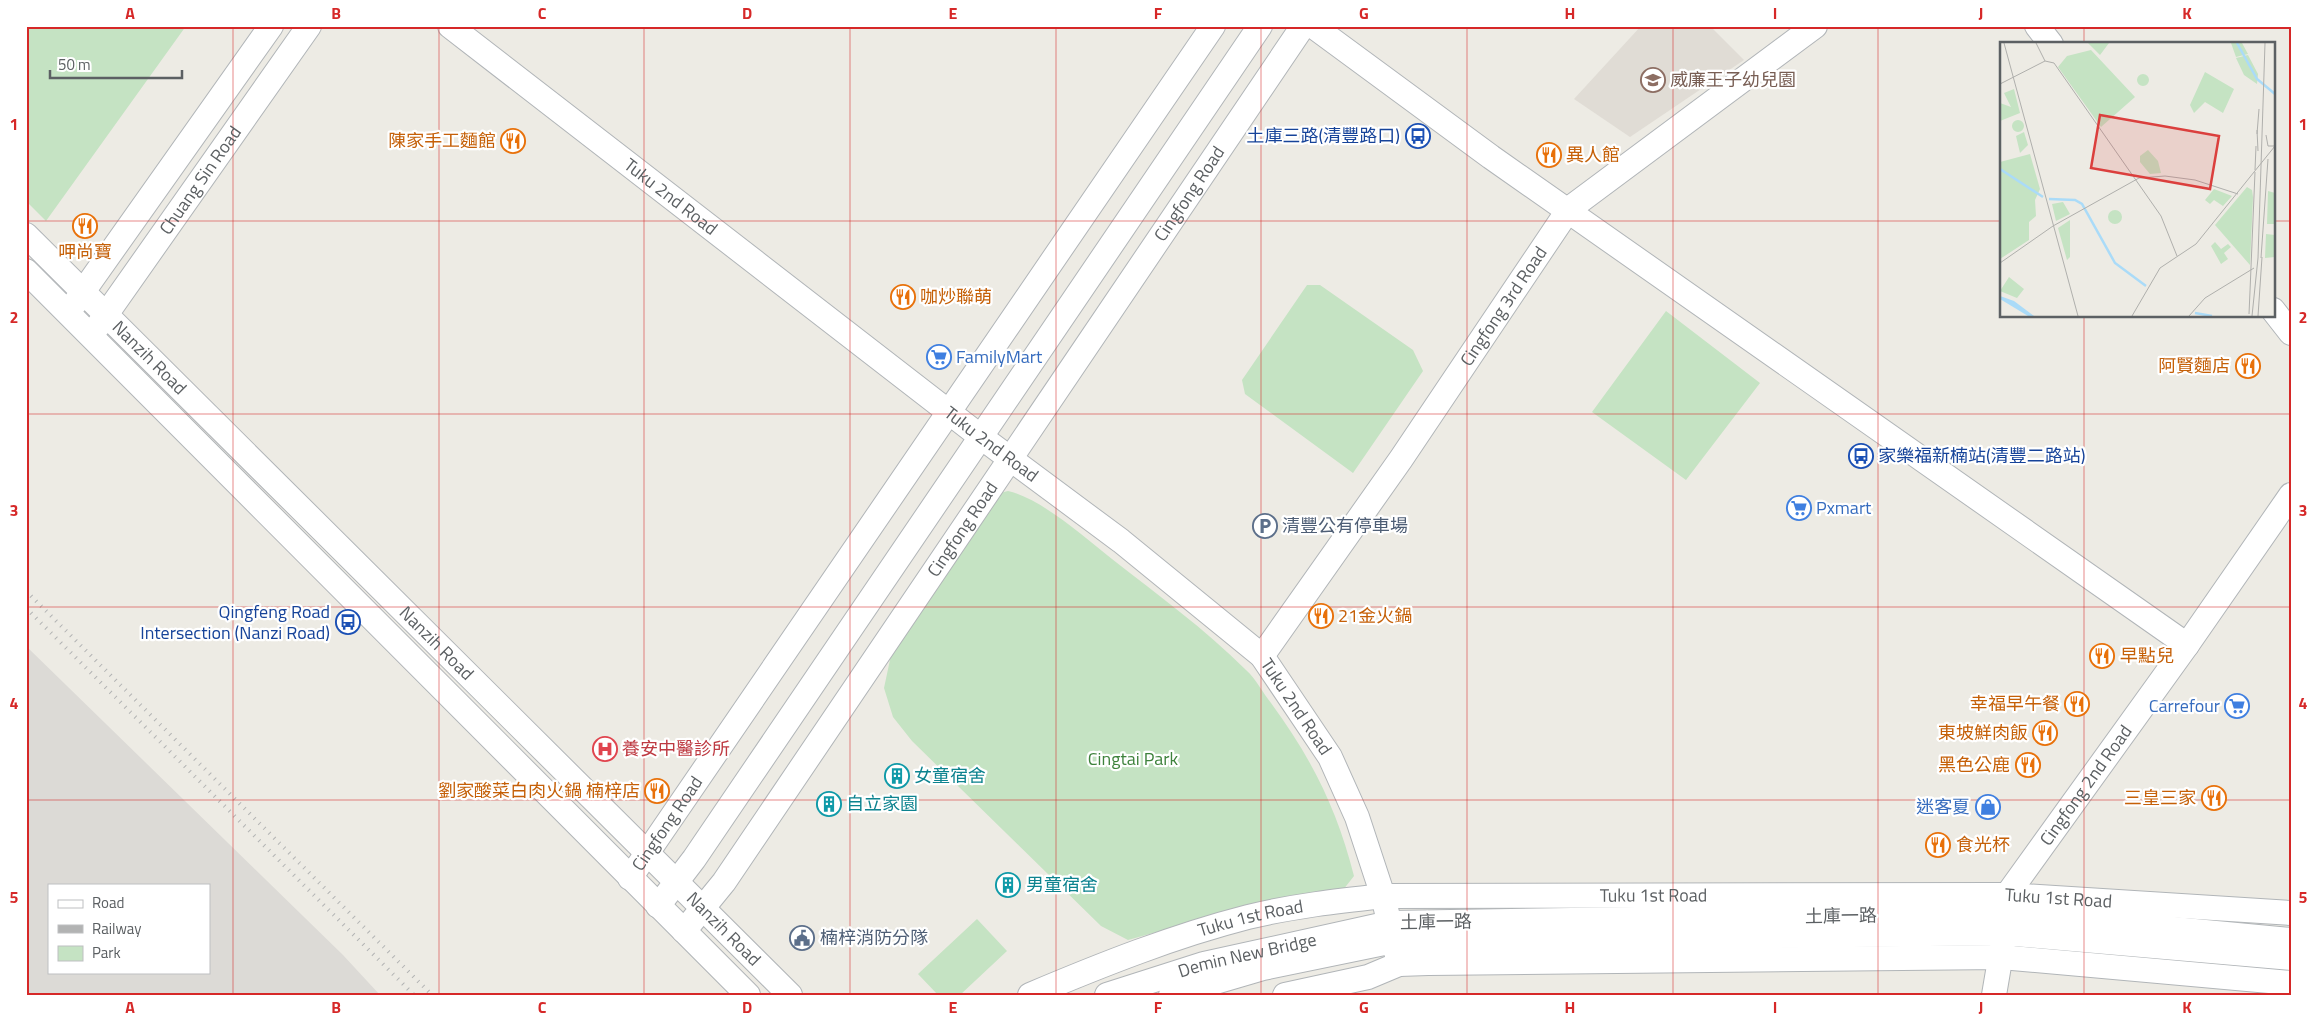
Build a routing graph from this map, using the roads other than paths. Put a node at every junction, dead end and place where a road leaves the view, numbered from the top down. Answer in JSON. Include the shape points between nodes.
{"nodes":[{"id":1,"x":271,"y":26,"type":"edge"},
{"id":2,"x":309,"y":26,"type":"edge"},
{"id":3,"x":450,"y":26,"type":"edge"},
{"id":4,"x":1213,"y":26,"type":"edge"},
{"id":5,"x":1260,"y":26,"type":"edge"},
{"id":6,"x":1303,"y":26,"type":"edge"},
{"id":7,"x":1313,"y":26,"type":"edge"},
{"id":8,"x":2036,"y":26,"type":"edge"},
{"id":9,"x":1809,"y":28,"type":"edge"},
{"id":10,"x":2049,"y":42,"type":"edge"},
{"id":11,"x":1569,"y":209,"type":"junction"},
{"id":12,"x":27,"y":235,"type":"edge"},
{"id":13,"x":26,"y":271,"type":"edge"},
{"id":14,"x":83,"y":292,"type":"junction"},
{"id":15,"x":2274,"y":311,"type":"edge"},
{"id":16,"x":68,"y":313,"type":"junction"},
{"id":17,"x":106,"y":314,"type":"junction"},
{"id":18,"x":2291,"y":333,"type":"edge"},
{"id":19,"x":91,"y":335,"type":"junction"},
{"id":20,"x":949,"y":412,"type":"junction"},
{"id":21,"x":981,"y":437,"type":"junction"},
{"id":22,"x":1011,"y":459,"type":"junction"},
{"id":23,"x":2291,"y":495,"type":"edge"},
{"id":24,"x":2187,"y":645,"type":"junction"},
{"id":25,"x":1262,"y":656,"type":"junction"},
{"id":26,"x":649,"y":853,"type":"junction"},
{"id":27,"x":630,"y":878,"type":"junction"},
{"id":28,"x":678,"y":882,"type":"junction"},
{"id":29,"x":1383,"y":896,"type":"junction"},
{"id":30,"x":658,"y":906,"type":"junction"},
{"id":31,"x":704,"y":907,"type":"junction"},
{"id":32,"x":2291,"y":913,"type":"edge"},
{"id":33,"x":2005,"y":914,"type":"junction"},
{"id":34,"x":684,"y":931,"type":"junction"},
{"id":35,"x":2291,"y":940,"type":"edge"},
{"id":36,"x":1394,"y":943,"type":"junction"},
{"id":37,"x":2002,"y":957,"type":"junction"},
{"id":38,"x":2291,"y":958,"type":"edge"},
{"id":39,"x":2291,"y":982,"type":"edge"},
{"id":40,"x":1288,"y":994,"type":"edge"},
{"id":41,"x":748,"y":995,"type":"edge"},
{"id":42,"x":790,"y":995,"type":"edge"},
{"id":43,"x":1030,"y":995,"type":"edge"},
{"id":44,"x":1066,"y":995,"type":"edge"},
{"id":45,"x":1107,"y":995,"type":"edge"},
{"id":46,"x":1171,"y":995,"type":"edge"},
{"id":47,"x":1355,"y":995,"type":"edge"},
{"id":48,"x":1994,"y":995,"type":"edge"}],
"edges":[{"from":1,"to":14,"type":"street","name":"Chuang Sin Road"},
{"from":2,"to":17,"type":"street","name":"Chuang Sin Road"},
{"from":3,"to":20,"type":"street","name":"Tuku 2nd Road"},
{"from":4,"to":20,"type":"street","name":"Cingfong Road"},
{"from":5,"to":21,"type":"street","name":"Cingfong Road"},
{"from":6,"to":22,"type":"street","name":"Cingfong Road"},
{"from":7,"to":11,"type":"street","via":[[1491,157]]},
{"from":8,"to":10,"type":"street"},
{"from":9,"to":11,"type":"street","name":"Cingfong 3rd Road"},
{"from":11,"to":24,"type":"street"},
{"from":11,"to":25,"type":"street","name":"Cingfong 3rd Road","via":[[1401,460]]},
{"from":12,"to":14,"type":"street","name":"Nanzih Road"},
{"from":13,"to":16,"type":"street","name":"Nanzih Road"},
{"from":14,"to":16,"type":"street","name":"Chuang Sin Road"},
{"from":14,"to":17,"type":"street","name":"Nanzih Road"},
{"from":15,"to":18,"type":"street"},
{"from":16,"to":19,"type":"street","name":"Nanzih Road"},
{"from":17,"to":19,"type":"street","name":"Chuang Sin Road"},
{"from":17,"to":26,"type":"street","name":"Nanzih Road"},
{"from":19,"to":27,"type":"street","name":"Nanzih Road"},
{"from":20,"to":21,"type":"street","name":"Tuku 2nd Road"},
{"from":20,"to":26,"type":"street","name":"Cingfong Road"},
{"from":21,"to":22,"type":"street","name":"Tuku 2nd Road"},
{"from":21,"to":28,"type":"street","name":"Cingfong Road"},
{"from":22,"to":25,"type":"street","name":"Tuku 2nd Road","via":[[1121,541]]},
{"from":22,"to":31,"type":"street","name":"Cingfong Road"},
{"from":23,"to":24,"type":"street","name":"Cingfong 2nd Road"},
{"from":24,"to":33,"type":"street","name":"Cingfong 2nd Road"},
{"from":25,"to":29,"type":"street","name":"Tuku 2nd Road","via":[[1330,757],[1357,817]]},
{"from":26,"to":27,"type":"street","name":"Cingfong Road"},
{"from":26,"to":28,"type":"street","name":"Nanzih Road"},
{"from":27,"to":30,"type":"street","name":"Nanzih Road"},
{"from":28,"to":30,"type":"street","name":"Cingfong Road"},
{"from":28,"to":31,"type":"street","name":"Nanzih Road"},
{"from":29,"to":33,"type":"street","name":"Tuku 1st Road"},
{"from":29,"to":36,"type":"street","name":"Tuku 2nd Road"},
{"from":29,"to":43,"type":"street","name":"Tuku 1st Road","via":[[1312,904],[1247,918],[1090,969]]},
{"from":29,"to":44,"type":"street","via":[[1373,909],[1347,918],[1256,936],[1141,969]]},
{"from":30,"to":34,"type":"street","name":"Nanzih Road"},
{"from":31,"to":34,"type":"street","name":"Cingfong Road"},
{"from":31,"to":42,"type":"street","name":"Nanzih Road"},
{"from":32,"to":33,"type":"street","name":"Tuku 1st Road"},
{"from":33,"to":35,"type":"street","name":"土庫一路"},
{"from":33,"to":36,"type":"street","name":"土庫一路"},
{"from":33,"to":37,"type":"street"},
{"from":33,"to":38,"type":"street","name":"土庫一路"},
{"from":34,"to":41,"type":"street","name":"Nanzih Road"},
{"from":36,"to":37,"type":"street"},
{"from":36,"to":40,"type":"street","via":[[1368,977]]},
{"from":36,"to":45,"type":"street","name":"Demin New Bridge","via":[[1204,964]]},
{"from":36,"to":46,"type":"street","name":"Demin New Bridge","via":[[1263,968]]},
{"from":36,"to":47,"type":"street","via":[[1378,990]]},
{"from":37,"to":39,"type":"street"},
{"from":37,"to":48,"type":"street"}]}
